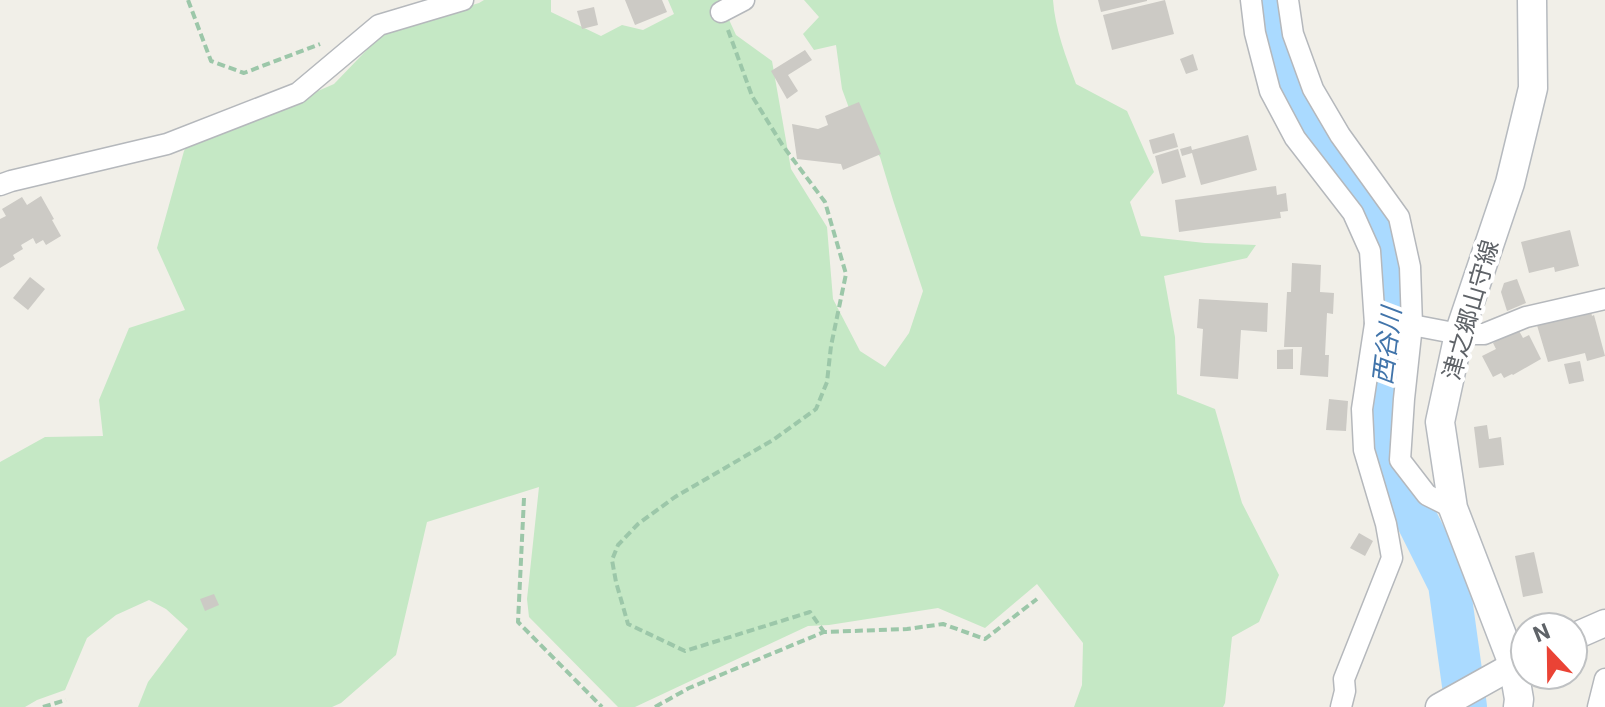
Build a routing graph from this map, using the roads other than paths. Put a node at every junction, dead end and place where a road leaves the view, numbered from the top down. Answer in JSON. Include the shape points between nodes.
{"nodes":[{"id":1,"x":463,"y":0,"type":"edge"},
{"id":2,"x":744,"y":0,"type":"edge"},
{"id":3,"x":1251,"y":0,"type":"edge"},
{"id":4,"x":1288,"y":0,"type":"edge"},
{"id":5,"x":1532,"y":0,"type":"edge"},
{"id":6,"x":721,"y":12,"type":"road end"},
{"id":7,"x":1340,"y":135,"type":"junction"},
{"id":8,"x":1312,"y":159,"type":"junction"},
{"id":9,"x":0,"y":185,"type":"edge"},
{"id":10,"x":1605,"y":299,"type":"edge"},
{"id":11,"x":1375,"y":324,"type":"junction"},
{"id":12,"x":1412,"y":325,"type":"junction"},
{"id":13,"x":1459,"y":334,"type":"junction"},
{"id":14,"x":1453,"y":508,"type":"junction"},
{"id":15,"x":1509,"y":638,"type":"edge"},
{"id":16,"x":1509,"y":667,"type":"edge"},
{"id":17,"x":1605,"y":679,"type":"edge"},
{"id":18,"x":1341,"y":707,"type":"edge"},
{"id":19,"x":1439,"y":707,"type":"edge"},
{"id":20,"x":1598,"y":707,"type":"edge"}],
"edges":[{"from":1,"to":9,"type":"street","via":[[379,25],[298,93],[167,144]]},
{"from":2,"to":6,"type":"street"},
{"from":3,"to":8,"type":"street","via":[[1270,91]]},
{"from":4,"to":7,"type":"street","via":[[1293,34],[1313,89]]},
{"from":5,"to":13,"type":"main road","name":"津之郷山守線","via":[[1533,88],[1510,183]]},
{"from":7,"to":8,"type":"street"},
{"from":7,"to":12,"type":"street","via":[[1399,217],[1410,267]]},
{"from":8,"to":11,"type":"street","via":[[1353,213],[1370,251]]},
{"from":10,"to":13,"type":"street","via":[[1526,317],[1484,334]]},
{"from":11,"to":12,"type":"street"},
{"from":11,"to":18,"type":"street","via":[[1362,409],[1364,450],[1392,558],[1344,679]]},
{"from":12,"to":13,"type":"street"},
{"from":12,"to":14,"type":"street","via":[[1400,460],[1427,495]]},
{"from":13,"to":14,"type":"main road","name":"津之郷山守線","via":[[1440,422]]},
{"from":14,"to":15,"type":"main road","name":"津之郷山守線"},
{"from":16,"to":19,"type":"street"},
{"from":17,"to":20,"type":"street"}]}
